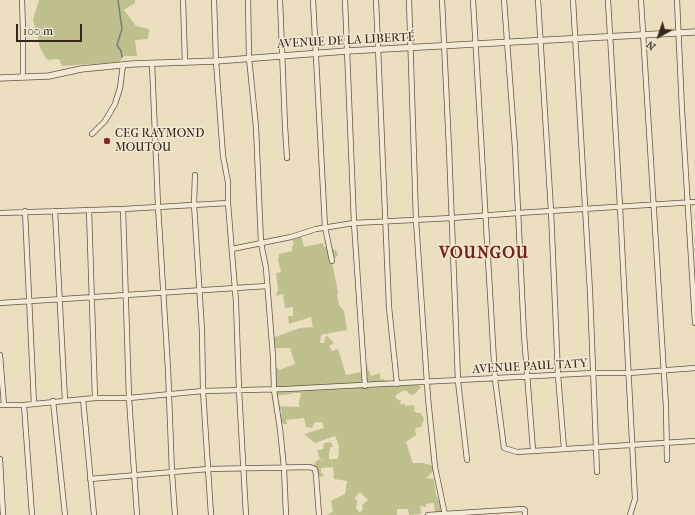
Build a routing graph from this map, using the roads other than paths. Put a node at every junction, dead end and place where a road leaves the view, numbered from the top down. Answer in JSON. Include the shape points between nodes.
{"nodes":[{"id":1,"x":22,"y":0,"type":"edge"},
{"id":2,"x":183,"y":0,"type":"edge"},
{"id":3,"x":214,"y":0,"type":"edge"},
{"id":4,"x":248,"y":0,"type":"edge"},
{"id":5,"x":280,"y":0,"type":"edge"},
{"id":6,"x":313,"y":0,"type":"edge"},
{"id":7,"x":345,"y":0,"type":"edge"},
{"id":8,"x":376,"y":0,"type":"edge"},
{"id":9,"x":409,"y":0,"type":"edge"},
{"id":10,"x":442,"y":0,"type":"edge"},
{"id":11,"x":473,"y":0,"type":"edge"},
{"id":12,"x":504,"y":0,"type":"edge"},
{"id":13,"x":538,"y":0,"type":"edge"},
{"id":14,"x":573,"y":0,"type":"edge"},
{"id":15,"x":608,"y":0,"type":"edge"},
{"id":16,"x":641,"y":0,"type":"edge"},
{"id":17,"x":677,"y":0,"type":"edge"},
{"id":18,"x":695,"y":32,"type":"edge"},
{"id":19,"x":679,"y":33,"type":"junction"},
{"id":20,"x":643,"y":35,"type":"junction"},
{"id":21,"x":610,"y":36,"type":"junction"},
{"id":22,"x":574,"y":39,"type":"junction"},
{"id":23,"x":540,"y":40,"type":"junction"},
{"id":24,"x":507,"y":42,"type":"junction"},
{"id":25,"x":476,"y":44,"type":"junction"},
{"id":26,"x":444,"y":46,"type":"junction"},
{"id":27,"x":411,"y":48,"type":"junction"},
{"id":28,"x":378,"y":50,"type":"junction"},
{"id":29,"x":347,"y":51,"type":"junction"},
{"id":30,"x":315,"y":53,"type":"junction"},
{"id":31,"x":283,"y":55,"type":"junction"},
{"id":32,"x":248,"y":58,"type":"junction"},
{"id":33,"x":216,"y":61,"type":"junction"},
{"id":34,"x":185,"y":62,"type":"junction"},
{"id":35,"x":152,"y":63,"type":"junction"},
{"id":36,"x":123,"y":65,"type":"junction"},
{"id":37,"x":23,"y":77,"type":"junction"},
{"id":38,"x":0,"y":78,"type":"edge"},
{"id":39,"x":92,"y":134,"type":"dead end"},
{"id":40,"x":287,"y":158,"type":"dead end"},
{"id":41,"x":195,"y":175,"type":"dead end"},
{"id":42,"x":695,"y":202,"type":"edge"},
{"id":43,"x":228,"y":203,"type":"junction"},
{"id":44,"x":688,"y":203,"type":"junction"},
{"id":45,"x":194,"y":204,"type":"junction"},
{"id":46,"x":654,"y":205,"type":"junction"},
{"id":47,"x":158,"y":206,"type":"junction"},
{"id":48,"x":620,"y":207,"type":"junction"},
{"id":49,"x":585,"y":208,"type":"junction"},
{"id":50,"x":123,"y":209,"type":"junction"},
{"id":51,"x":89,"y":210,"type":"junction"},
{"id":52,"x":25,"y":211,"type":"junction"},
{"id":53,"x":55,"y":211,"type":"junction"},
{"id":54,"x":551,"y":211,"type":"junction"},
{"id":55,"x":0,"y":213,"type":"edge"},
{"id":56,"x":518,"y":213,"type":"junction"},
{"id":57,"x":486,"y":215,"type":"junction"},
{"id":58,"x":452,"y":218,"type":"junction"},
{"id":59,"x":416,"y":220,"type":"junction"},
{"id":60,"x":386,"y":222,"type":"junction"},
{"id":61,"x":354,"y":223,"type":"junction"},
{"id":62,"x":325,"y":227,"type":"junction"},
{"id":63,"x":261,"y":243,"type":"junction"},
{"id":64,"x":232,"y":249,"type":"junction"},
{"id":65,"x":332,"y":261,"type":"dead end"},
{"id":66,"x":267,"y":286,"type":"junction"},
{"id":67,"x":235,"y":289,"type":"junction"},
{"id":68,"x":199,"y":291,"type":"junction"},
{"id":69,"x":163,"y":294,"type":"junction"},
{"id":70,"x":127,"y":296,"type":"junction"},
{"id":71,"x":92,"y":297,"type":"junction"},
{"id":72,"x":60,"y":300,"type":"junction"},
{"id":73,"x":29,"y":302,"type":"junction"},
{"id":74,"x":0,"y":303,"type":"edge"},
{"id":75,"x":695,"y":323,"type":"edge"},
{"id":76,"x":0,"y":355,"type":"edge"},
{"id":77,"x":695,"y":368,"type":"edge"},
{"id":78,"x":664,"y":370,"type":"junction"},
{"id":79,"x":593,"y":373,"type":"junction"},
{"id":80,"x":629,"y":373,"type":"junction"},
{"id":81,"x":558,"y":375,"type":"junction"},
{"id":82,"x":528,"y":376,"type":"junction"},
{"id":83,"x":495,"y":379,"type":"junction"},
{"id":84,"x":458,"y":381,"type":"junction"},
{"id":85,"x":427,"y":382,"type":"junction"},
{"id":86,"x":397,"y":384,"type":"junction"},
{"id":87,"x":365,"y":386,"type":"junction"},
{"id":88,"x":239,"y":390,"type":"junction"},
{"id":89,"x":274,"y":390,"type":"junction"},
{"id":90,"x":203,"y":391,"type":"junction"},
{"id":91,"x":169,"y":394,"type":"junction"},
{"id":92,"x":95,"y":398,"type":"junction"},
{"id":93,"x":129,"y":398,"type":"junction"},
{"id":94,"x":84,"y":399,"type":"junction"},
{"id":95,"x":53,"y":401,"type":"junction"},
{"id":96,"x":64,"y":401,"type":"junction"},
{"id":97,"x":34,"y":404,"type":"junction"},
{"id":98,"x":2,"y":405,"type":"edge"},
{"id":99,"x":24,"y":405,"type":"junction"},
{"id":100,"x":695,"y":442,"type":"edge"},
{"id":101,"x":667,"y":444,"type":"junction"},
{"id":102,"x":632,"y":445,"type":"junction"},
{"id":103,"x":596,"y":448,"type":"junction"},
{"id":104,"x":564,"y":449,"type":"junction"},
{"id":105,"x":533,"y":450,"type":"junction"},
{"id":106,"x":0,"y":459,"type":"edge"},
{"id":107,"x":467,"y":460,"type":"dead end"},
{"id":108,"x":667,"y":460,"type":"dead end"},
{"id":109,"x":243,"y":468,"type":"junction"},
{"id":110,"x":284,"y":468,"type":"junction"},
{"id":111,"x":208,"y":469,"type":"junction"},
{"id":112,"x":172,"y":472,"type":"junction"},
{"id":113,"x":597,"y":472,"type":"dead end"},
{"id":114,"x":135,"y":475,"type":"junction"},
{"id":115,"x":90,"y":479,"type":"junction"},
{"id":116,"x":444,"y":514,"type":"edge"},
{"id":117,"x":3,"y":515,"type":"edge"},
{"id":118,"x":32,"y":515,"type":"edge"},
{"id":119,"x":65,"y":515,"type":"edge"},
{"id":120,"x":94,"y":515,"type":"edge"},
{"id":121,"x":136,"y":515,"type":"edge"},
{"id":122,"x":175,"y":515,"type":"edge"},
{"id":123,"x":211,"y":515,"type":"edge"},
{"id":124,"x":246,"y":515,"type":"edge"},
{"id":125,"x":286,"y":515,"type":"edge"},
{"id":126,"x":319,"y":515,"type":"edge"},
{"id":127,"x":428,"y":515,"type":"edge"},
{"id":128,"x":525,"y":515,"type":"edge"},
{"id":129,"x":630,"y":515,"type":"edge"}],
"edges":[{"from":1,"to":37,"type":"street"},
{"from":2,"to":34,"type":"street"},
{"from":3,"to":33,"type":"street"},
{"from":4,"to":32,"type":"street"},
{"from":5,"to":31,"type":"street"},
{"from":6,"to":30,"type":"street"},
{"from":7,"to":29,"type":"street"},
{"from":8,"to":28,"type":"street"},
{"from":9,"to":27,"type":"street"},
{"from":10,"to":26,"type":"street"},
{"from":11,"to":25,"type":"street"},
{"from":12,"to":24,"type":"street"},
{"from":13,"to":23,"type":"street"},
{"from":14,"to":22,"type":"street"},
{"from":15,"to":21,"type":"street"},
{"from":16,"to":20,"type":"street"},
{"from":17,"to":19,"type":"street"},
{"from":18,"to":19,"type":"street","name":"AVENUE DE LA LIBERTÉ"},
{"from":19,"to":20,"type":"street","name":"AVENUE DE LA LIBERTÉ"},
{"from":19,"to":44,"type":"street"},
{"from":20,"to":21,"type":"street","name":"AVENUE DE LA LIBERTÉ"},
{"from":20,"to":46,"type":"street"},
{"from":21,"to":22,"type":"street","name":"AVENUE DE LA LIBERTÉ"},
{"from":21,"to":48,"type":"street"},
{"from":22,"to":23,"type":"street","name":"AVENUE DE LA LIBERTÉ"},
{"from":22,"to":49,"type":"street"},
{"from":23,"to":24,"type":"street","name":"AVENUE DE LA LIBERTÉ"},
{"from":23,"to":54,"type":"street"},
{"from":24,"to":25,"type":"street","name":"AVENUE DE LA LIBERTÉ"},
{"from":24,"to":56,"type":"street"},
{"from":25,"to":26,"type":"street","name":"AVENUE DE LA LIBERTÉ"},
{"from":25,"to":57,"type":"street"},
{"from":26,"to":27,"type":"street","name":"AVENUE DE LA LIBERTÉ"},
{"from":26,"to":58,"type":"street"},
{"from":27,"to":28,"type":"street","name":"AVENUE DE LA LIBERTÉ"},
{"from":27,"to":59,"type":"street"},
{"from":28,"to":29,"type":"street","name":"AVENUE DE LA LIBERTÉ"},
{"from":28,"to":60,"type":"street"},
{"from":29,"to":30,"type":"street","name":"AVENUE DE LA LIBERTÉ"},
{"from":29,"to":61,"type":"street"},
{"from":30,"to":31,"type":"street","name":"AVENUE DE LA LIBERTÉ"},
{"from":30,"to":62,"type":"street"},
{"from":31,"to":32,"type":"street","name":"AVENUE DE LA LIBERTÉ"},
{"from":31,"to":40,"type":"street"},
{"from":32,"to":33,"type":"street","name":"AVENUE DE LA LIBERTÉ"},
{"from":32,"to":63,"type":"street","via":[[256,126]]},
{"from":33,"to":34,"type":"street","name":"AVENUE DE LA LIBERTÉ"},
{"from":33,"to":43,"type":"street"},
{"from":34,"to":35,"type":"street","name":"AVENUE DE LA LIBERTÉ"},
{"from":35,"to":36,"type":"street","name":"AVENUE DE LA LIBERTÉ"},
{"from":35,"to":47,"type":"street"},
{"from":36,"to":37,"type":"street","name":"AVENUE DE LA LIBERTÉ","via":[[81,69],[49,76]]},
{"from":36,"to":39,"type":"street","via":[[115,104],[105,121]]},
{"from":37,"to":38,"type":"street","name":"AVENUE DE LA LIBERTÉ"},
{"from":41,"to":45,"type":"street"},
{"from":42,"to":44,"type":"street"},
{"from":43,"to":45,"type":"street"},
{"from":43,"to":64,"type":"street"},
{"from":44,"to":46,"type":"street"},
{"from":44,"to":75,"type":"street"},
{"from":45,"to":47,"type":"street"},
{"from":45,"to":68,"type":"street"},
{"from":46,"to":48,"type":"street"},
{"from":46,"to":78,"type":"street"},
{"from":47,"to":50,"type":"street"},
{"from":47,"to":69,"type":"street"},
{"from":48,"to":49,"type":"street"},
{"from":48,"to":80,"type":"street"},
{"from":49,"to":54,"type":"street"},
{"from":49,"to":79,"type":"street"},
{"from":50,"to":51,"type":"street"},
{"from":50,"to":70,"type":"street"},
{"from":51,"to":53,"type":"street"},
{"from":51,"to":71,"type":"street"},
{"from":52,"to":53,"type":"street"},
{"from":52,"to":55,"type":"street"},
{"from":52,"to":73,"type":"street"},
{"from":53,"to":72,"type":"street"},
{"from":54,"to":56,"type":"street"},
{"from":54,"to":81,"type":"street"},
{"from":56,"to":57,"type":"street"},
{"from":56,"to":82,"type":"street"},
{"from":57,"to":58,"type":"street"},
{"from":57,"to":83,"type":"street"},
{"from":58,"to":59,"type":"street"},
{"from":58,"to":84,"type":"street"},
{"from":59,"to":60,"type":"street"},
{"from":59,"to":85,"type":"street"},
{"from":60,"to":61,"type":"street"},
{"from":60,"to":86,"type":"street","via":[[389,307]]},
{"from":61,"to":62,"type":"street"},
{"from":61,"to":87,"type":"street"},
{"from":62,"to":63,"type":"street"},
{"from":62,"to":65,"type":"street"},
{"from":63,"to":64,"type":"street"},
{"from":63,"to":66,"type":"street"},
{"from":64,"to":67,"type":"street"},
{"from":66,"to":67,"type":"street"},
{"from":66,"to":89,"type":"street","via":[[274,357]]},
{"from":67,"to":68,"type":"street"},
{"from":67,"to":88,"type":"street"},
{"from":68,"to":69,"type":"street"},
{"from":68,"to":90,"type":"street"},
{"from":69,"to":70,"type":"street"},
{"from":69,"to":91,"type":"street"},
{"from":70,"to":71,"type":"street"},
{"from":70,"to":93,"type":"street"},
{"from":71,"to":72,"type":"street"},
{"from":71,"to":92,"type":"street"},
{"from":72,"to":73,"type":"street"},
{"from":72,"to":96,"type":"street"},
{"from":73,"to":74,"type":"street"},
{"from":73,"to":97,"type":"street"},
{"from":76,"to":98,"type":"street"},
{"from":77,"to":78,"type":"street","name":"AVENUE PAUL TATY"},
{"from":78,"to":80,"type":"street","name":"AVENUE PAUL TATY"},
{"from":78,"to":101,"type":"street"},
{"from":79,"to":80,"type":"street","name":"AVENUE PAUL TATY"},
{"from":79,"to":81,"type":"street","name":"AVENUE PAUL TATY"},
{"from":79,"to":103,"type":"street"},
{"from":80,"to":102,"type":"street"},
{"from":81,"to":82,"type":"street","name":"AVENUE PAUL TATY"},
{"from":81,"to":104,"type":"street"},
{"from":82,"to":83,"type":"street","name":"AVENUE PAUL TATY"},
{"from":82,"to":105,"type":"street"},
{"from":83,"to":84,"type":"street","name":"AVENUE PAUL TATY"},
{"from":83,"to":105,"type":"street","via":[[504,448],[517,452]]},
{"from":84,"to":85,"type":"street","name":"AVENUE PAUL TATY"},
{"from":84,"to":107,"type":"street"},
{"from":85,"to":86,"type":"street","name":"AVENUE PAUL TATY"},
{"from":85,"to":116,"type":"street","via":[[435,467]]},
{"from":86,"to":87,"type":"street","name":"AVENUE PAUL TATY"},
{"from":87,"to":89,"type":"street","name":"AVENUE PAUL TATY"},
{"from":88,"to":89,"type":"street","name":"AVENUE PAUL TATY"},
{"from":88,"to":90,"type":"street","name":"AVENUE PAUL TATY"},
{"from":88,"to":109,"type":"street"},
{"from":89,"to":110,"type":"street"},
{"from":90,"to":91,"type":"street","name":"AVENUE PAUL TATY"},
{"from":90,"to":111,"type":"street"},
{"from":91,"to":93,"type":"street","name":"AVENUE PAUL TATY"},
{"from":91,"to":112,"type":"street"},
{"from":92,"to":93,"type":"street","name":"AVENUE PAUL TATY"},
{"from":92,"to":94,"type":"street","name":"AVENUE PAUL TATY"},
{"from":93,"to":114,"type":"street"},
{"from":94,"to":96,"type":"street","name":"AVENUE PAUL TATY"},
{"from":94,"to":115,"type":"street"},
{"from":95,"to":96,"type":"street","name":"AVENUE PAUL TATY"},
{"from":95,"to":97,"type":"street","name":"AVENUE PAUL TATY"},
{"from":95,"to":119,"type":"street"},
{"from":97,"to":99,"type":"street","name":"AVENUE PAUL TATY"},
{"from":98,"to":99,"type":"street","name":"AVENUE PAUL TATY"},
{"from":99,"to":118,"type":"street"},
{"from":100,"to":101,"type":"street"},
{"from":101,"to":102,"type":"street"},
{"from":101,"to":108,"type":"street"},
{"from":102,"to":103,"type":"street"},
{"from":102,"to":129,"type":"street","via":[[635,499]]},
{"from":103,"to":104,"type":"street"},
{"from":103,"to":113,"type":"street"},
{"from":104,"to":105,"type":"street"},
{"from":106,"to":117,"type":"street"},
{"from":109,"to":110,"type":"street"},
{"from":109,"to":111,"type":"street"},
{"from":109,"to":124,"type":"street"},
{"from":110,"to":125,"type":"street"},
{"from":110,"to":126,"type":"street","via":[[314,469]]},
{"from":111,"to":112,"type":"street"},
{"from":111,"to":123,"type":"street"},
{"from":112,"to":114,"type":"street"},
{"from":112,"to":122,"type":"street"},
{"from":114,"to":115,"type":"street"},
{"from":114,"to":121,"type":"street"},
{"from":115,"to":120,"type":"street"},
{"from":116,"to":127,"type":"street"},
{"from":116,"to":128,"type":"street","via":[[523,509]]}]}
